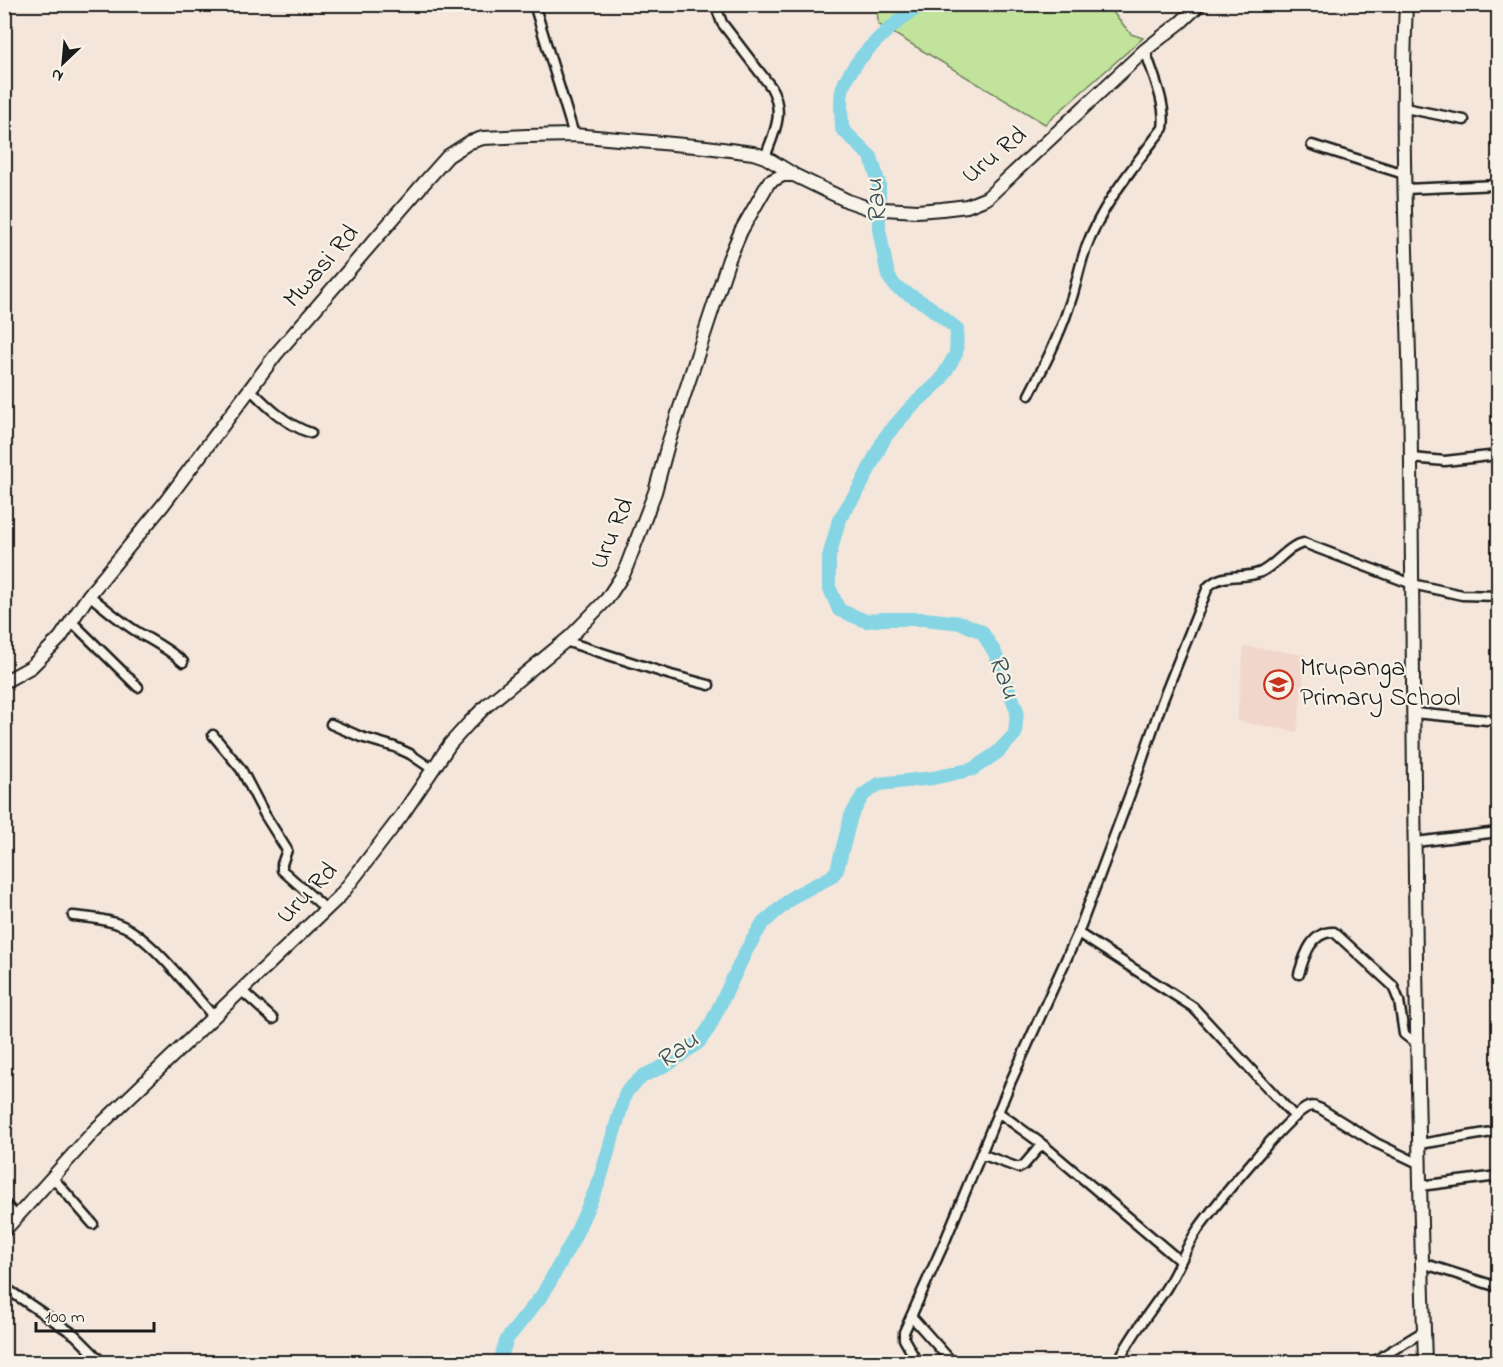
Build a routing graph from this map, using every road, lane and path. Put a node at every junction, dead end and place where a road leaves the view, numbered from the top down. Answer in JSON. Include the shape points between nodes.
{"nodes":[{"id":1,"x":534,"y":4,"type":"edge"},
{"id":2,"x":715,"y":4,"type":"edge"},
{"id":3,"x":1200,"y":4,"type":"edge"},
{"id":4,"x":1406,"y":4,"type":"edge"},
{"id":5,"x":1145,"y":50,"type":"junction"},
{"id":6,"x":1405,"y":108,"type":"junction"},
{"id":7,"x":1464,"y":120,"type":"dead end"},
{"id":8,"x":574,"y":135,"type":"junction"},
{"id":9,"x":1312,"y":145,"type":"dead end"},
{"id":10,"x":765,"y":157,"type":"junction"},
{"id":11,"x":1404,"y":174,"type":"junction"},
{"id":12,"x":794,"y":175,"type":"junction"},
{"id":13,"x":1498,"y":185,"type":"edge"},
{"id":14,"x":1405,"y":189,"type":"junction"},
{"id":15,"x":249,"y":388,"type":"junction"},
{"id":16,"x":1029,"y":395,"type":"dead end"},
{"id":17,"x":311,"y":433,"type":"dead end"},
{"id":18,"x":1498,"y":455,"type":"edge"},
{"id":19,"x":1411,"y":458,"type":"junction"},
{"id":20,"x":1412,"y":584,"type":"junction"},
{"id":21,"x":89,"y":595,"type":"junction"},
{"id":22,"x":1498,"y":596,"type":"edge"},
{"id":23,"x":71,"y":621,"type":"junction"},
{"id":24,"x":565,"y":641,"type":"junction"},
{"id":25,"x":183,"y":662,"type":"dead end"},
{"id":26,"x":4,"y":682,"type":"edge"},
{"id":27,"x":709,"y":685,"type":"dead end"},
{"id":28,"x":138,"y":687,"type":"dead end"},
{"id":29,"x":1414,"y":713,"type":"junction"},
{"id":30,"x":1498,"y":721,"type":"edge"},
{"id":31,"x":331,"y":724,"type":"dead end"},
{"id":32,"x":213,"y":735,"type":"dead end"},
{"id":33,"x":432,"y":769,"type":"junction"},
{"id":34,"x":1498,"y":832,"type":"edge"},
{"id":35,"x":1416,"y":842,"type":"junction"},
{"id":36,"x":326,"y":909,"type":"junction"},
{"id":37,"x":73,"y":916,"type":"dead end"},
{"id":38,"x":1078,"y":933,"type":"junction"},
{"id":39,"x":1299,"y":974,"type":"dead end"},
{"id":40,"x":242,"y":991,"type":"junction"},
{"id":41,"x":214,"y":1017,"type":"junction"},
{"id":42,"x":273,"y":1019,"type":"dead end"},
{"id":43,"x":1418,"y":1045,"type":"junction"},
{"id":44,"x":998,"y":1112,"type":"junction"},
{"id":45,"x":1295,"y":1117,"type":"junction"},
{"id":46,"x":1498,"y":1131,"type":"edge"},
{"id":47,"x":1042,"y":1144,"type":"junction"},
{"id":48,"x":1420,"y":1144,"type":"junction"},
{"id":49,"x":981,"y":1154,"type":"junction"},
{"id":50,"x":1420,"y":1164,"type":"junction"},
{"id":51,"x":1498,"y":1176,"type":"edge"},
{"id":52,"x":52,"y":1178,"type":"junction"},
{"id":53,"x":1420,"y":1186,"type":"junction"},
{"id":54,"x":4,"y":1203,"type":"edge"},
{"id":55,"x":17,"y":1218,"type":"junction"},
{"id":56,"x":93,"y":1224,"type":"dead end"},
{"id":57,"x":4,"y":1231,"type":"edge"},
{"id":58,"x":1180,"y":1261,"type":"junction"},
{"id":59,"x":1422,"y":1263,"type":"junction"},
{"id":60,"x":4,"y":1287,"type":"edge"},
{"id":61,"x":1498,"y":1287,"type":"edge"},
{"id":62,"x":910,"y":1316,"type":"junction"},
{"id":63,"x":1424,"y":1331,"type":"junction"},
{"id":64,"x":102,"y":1362,"type":"edge"},
{"id":65,"x":917,"y":1362,"type":"edge"},
{"id":66,"x":952,"y":1362,"type":"edge"},
{"id":67,"x":1118,"y":1362,"type":"edge"},
{"id":68,"x":1373,"y":1362,"type":"edge"},
{"id":69,"x":1425,"y":1362,"type":"edge"}],
"edges":[{"from":1,"to":8,"type":"street"},
{"from":2,"to":10,"type":"street","via":[[722,23],[777,98],[775,132]]},
{"from":3,"to":5,"type":"street","name":"Uru Rd"},
{"from":4,"to":6,"type":"street"},
{"from":5,"to":12,"type":"street","name":"Uru Rd","via":[[987,198],[967,206],[917,211],[879,209],[848,201]]},
{"from":5,"to":16,"type":"street","via":[[1162,108],[1163,128],[1096,227],[1054,348]]},
{"from":6,"to":7,"type":"street"},
{"from":6,"to":11,"type":"street"},
{"from":8,"to":10,"type":"street","name":"Mwasi Rd","via":[[706,147]]},
{"from":8,"to":15,"type":"street","name":"Mwasi Rd","via":[[483,138],[448,156]]},
{"from":9,"to":11,"type":"street"},
{"from":10,"to":12,"type":"street","name":"Mwasi Rd"},
{"from":11,"to":14,"type":"street"},
{"from":12,"to":24,"type":"street","name":"Uru Rd","via":[[769,182],[729,259],[655,492],[624,573],[607,600]]},
{"from":13,"to":14,"type":"street"},
{"from":14,"to":19,"type":"street"},
{"from":15,"to":17,"type":"street","via":[[287,422]]},
{"from":15,"to":21,"type":"street","name":"Mwasi Rd"},
{"from":18,"to":19,"type":"street","via":[[1445,461]]},
{"from":19,"to":20,"type":"street"},
{"from":20,"to":22,"type":"street","via":[[1462,595]]},
{"from":20,"to":29,"type":"street"},
{"from":20,"to":38,"type":"street","via":[[1304,543],[1262,572],[1212,582],[1162,702]]},
{"from":21,"to":23,"type":"street","name":"Mwasi Rd"},
{"from":21,"to":25,"type":"street"},
{"from":23,"to":26,"type":"street","name":"Mwasi Rd","via":[[46,655]]},
{"from":23,"to":28,"type":"street"},
{"from":24,"to":27,"type":"street"},
{"from":24,"to":33,"type":"street","name":"Uru Rd","via":[[486,706]]},
{"from":29,"to":30,"type":"street"},
{"from":29,"to":35,"type":"street"},
{"from":31,"to":33,"type":"street","via":[[395,747]]},
{"from":32,"to":36,"type":"street","via":[[241,769],[287,850],[282,870]]},
{"from":33,"to":36,"type":"street","name":"Uru Rd","via":[[359,873]]},
{"from":34,"to":35,"type":"street"},
{"from":35,"to":43,"type":"street"},
{"from":36,"to":40,"type":"street","name":"Uru Rd"},
{"from":37,"to":41,"type":"street","via":[[114,923],[135,933]]},
{"from":38,"to":44,"type":"street"},
{"from":38,"to":45,"type":"street","via":[[1193,1007]]},
{"from":39,"to":43,"type":"street","via":[[1307,947],[1329,931],[1334,932],[1392,986],[1399,1000],[1404,1034]]},
{"from":40,"to":41,"type":"street","name":"Uru Rd"},
{"from":40,"to":42,"type":"street"},
{"from":41,"to":52,"type":"street","name":"Uru Rd","via":[[103,1123]]},
{"from":43,"to":48,"type":"street"},
{"from":44,"to":47,"type":"street"},
{"from":44,"to":49,"type":"street"},
{"from":45,"to":50,"type":"street","via":[[1306,1108],[1321,1109],[1368,1139]]},
{"from":45,"to":58,"type":"street","via":[[1199,1229]]},
{"from":46,"to":48,"type":"street"},
{"from":47,"to":49,"type":"street","via":[[1019,1168]]},
{"from":47,"to":58,"type":"street"},
{"from":48,"to":50,"type":"street"},
{"from":49,"to":62,"type":"street"},
{"from":50,"to":53,"type":"street"},
{"from":51,"to":53,"type":"street"},
{"from":52,"to":55,"type":"street","name":"Uru Rd"},
{"from":52,"to":56,"type":"street"},
{"from":53,"to":59,"type":"street"},
{"from":54,"to":55,"type":"street"},
{"from":55,"to":57,"type":"street","name":"Uru Rd"},
{"from":58,"to":67,"type":"street","via":[[1164,1293]]},
{"from":59,"to":61,"type":"street"},
{"from":59,"to":63,"type":"street"},
{"from":60,"to":64,"type":"street","via":[[75,1335]]},
{"from":62,"to":65,"type":"street","via":[[904,1339]]},
{"from":62,"to":66,"type":"street"},
{"from":63,"to":68,"type":"street"},
{"from":63,"to":69,"type":"street"}]}
